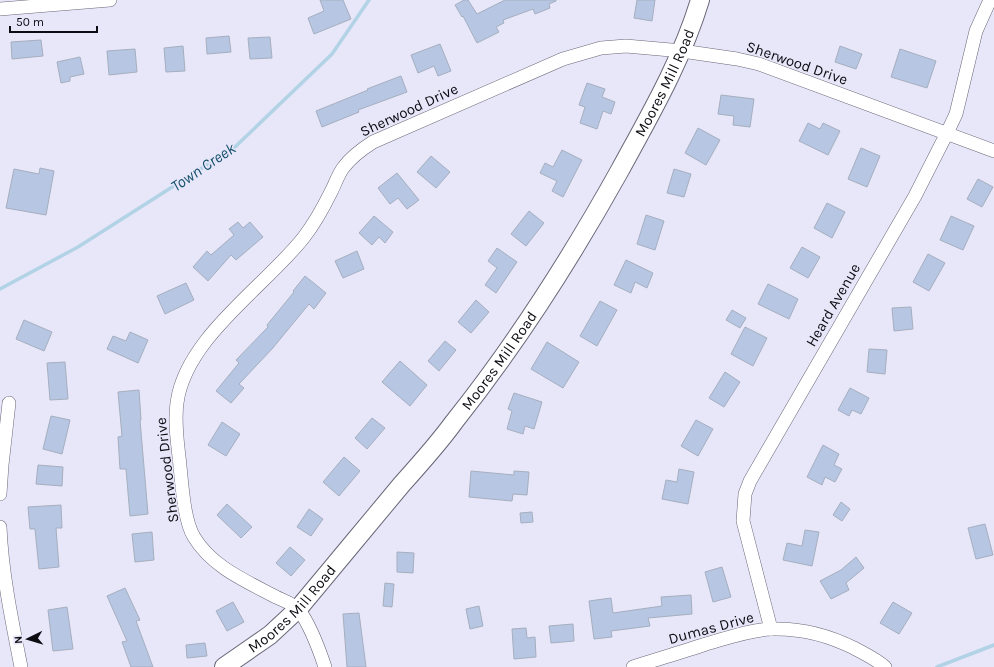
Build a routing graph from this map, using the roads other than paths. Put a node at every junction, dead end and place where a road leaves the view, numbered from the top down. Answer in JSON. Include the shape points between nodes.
{"nodes":[{"id":1,"x":110,"y":0,"type":"edge"},
{"id":2,"x":700,"y":0,"type":"edge"},
{"id":3,"x":990,"y":0,"type":"edge"},
{"id":4,"x":0,"y":9,"type":"edge"},
{"id":5,"x":682,"y":51,"type":"junction"},
{"id":6,"x":947,"y":133,"type":"junction"},
{"id":7,"x":994,"y":151,"type":"edge"},
{"id":8,"x":9,"y":403,"type":"dead end"},
{"id":9,"x":0,"y":494,"type":"edge"},
{"id":10,"x":0,"y":527,"type":"edge"},
{"id":11,"x":298,"y":609,"type":"junction"},
{"id":12,"x":771,"y":629,"type":"junction"},
{"id":13,"x":21,"y":667,"type":"edge"},
{"id":14,"x":224,"y":667,"type":"edge"},
{"id":15,"x":325,"y":667,"type":"edge"},
{"id":16,"x":633,"y":667,"type":"edge"},
{"id":17,"x":885,"y":667,"type":"edge"}],
"edges":[{"from":1,"to":4,"type":"street"},
{"from":2,"to":5,"type":"street","name":"Moores Mill Road"},
{"from":3,"to":6,"type":"street","name":"Heard Avenue","via":[[976,31],[956,114]]},
{"from":5,"to":6,"type":"street","name":"Sherwood Drive","via":[[759,64]]},
{"from":5,"to":11,"type":"street","name":"Moores Mill Road","via":[[654,109],[549,291],[454,422]]},
{"from":5,"to":11,"type":"street","name":"Sherwood Drive","via":[[626,46],[601,48],[563,59],[362,149],[343,168],[319,217],[303,239],[208,338],[189,365],[177,402],[176,428],[185,510],[192,535],[200,546],[233,574]]},
{"from":6,"to":7,"type":"street","name":"Sherwood Drive"},
{"from":6,"to":12,"type":"street","name":"Heard Avenue","via":[[915,196],[750,480],[745,494],[743,521]]},
{"from":8,"to":9,"type":"street"},
{"from":10,"to":13,"type":"street","via":[[5,579]]},
{"from":11,"to":14,"type":"street","name":"Moores Mill Road","via":[[270,635]]},
{"from":11,"to":15,"type":"street","via":[[317,645]]},
{"from":12,"to":16,"type":"street","name":"Dumas Drive","via":[[733,636]]},
{"from":12,"to":17,"type":"street","name":"Dumas Drive","via":[[816,633],[842,642]]}]}
